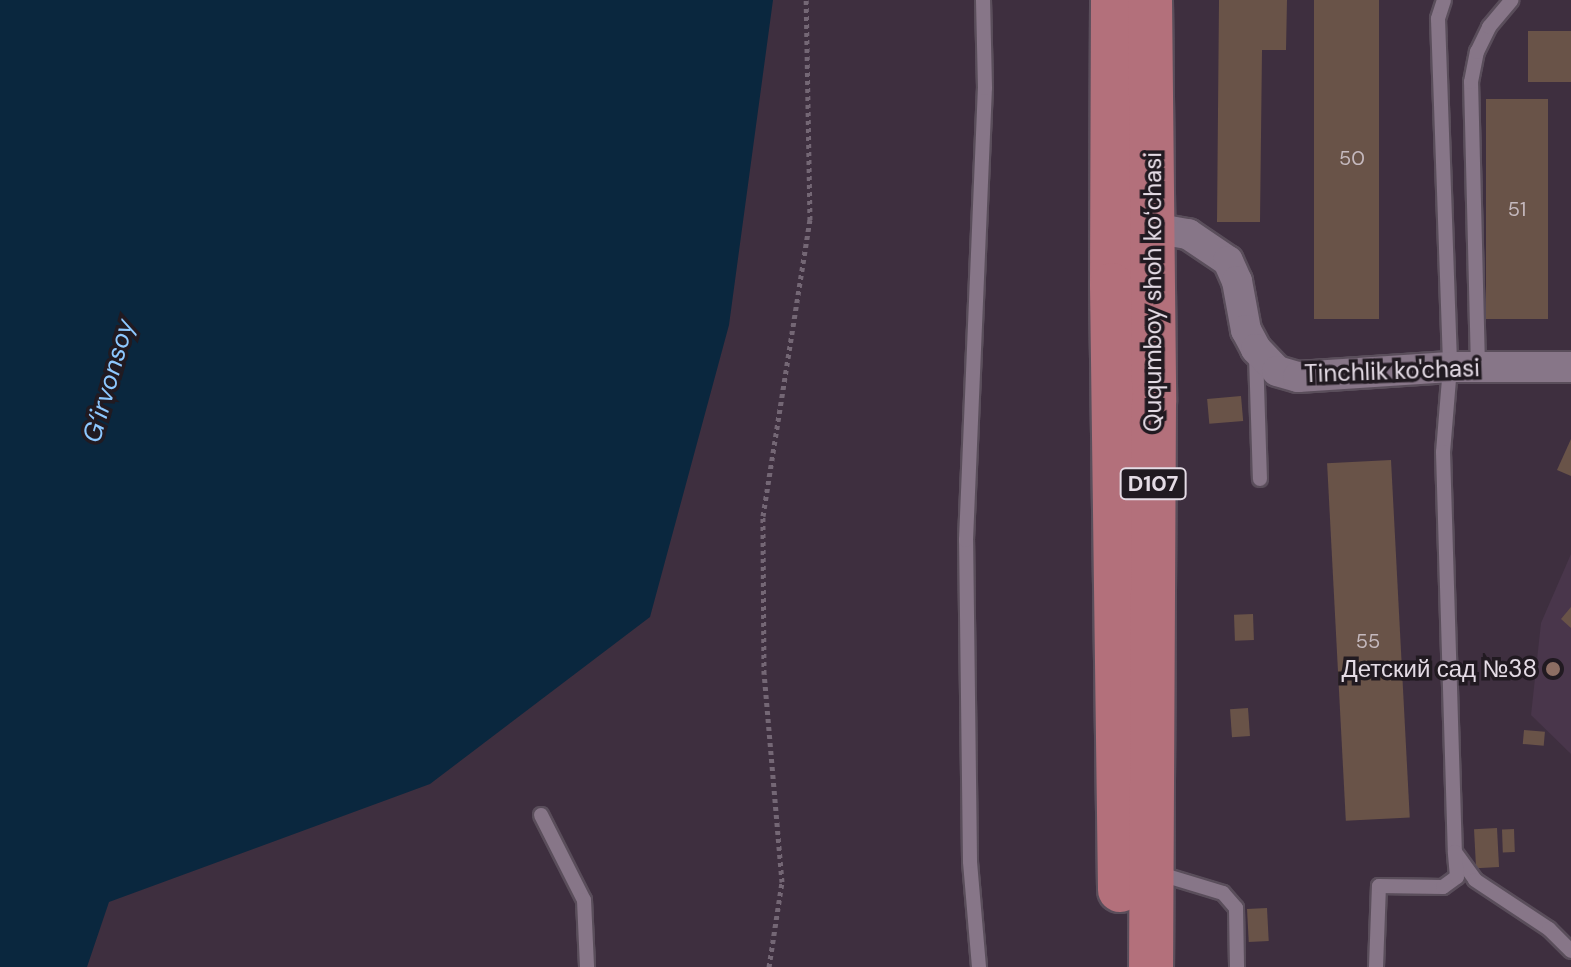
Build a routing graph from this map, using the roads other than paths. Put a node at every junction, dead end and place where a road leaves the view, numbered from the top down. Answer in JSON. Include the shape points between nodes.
{"nodes":[{"id":1,"x":983,"y":0,"type":"edge"},
{"id":2,"x":1113,"y":0,"type":"edge"},
{"id":3,"x":1150,"y":0,"type":"edge"},
{"id":4,"x":1444,"y":0,"type":"edge"},
{"id":5,"x":1512,"y":0,"type":"edge"},
{"id":6,"x":1153,"y":228,"type":"junction"},
{"id":7,"x":1256,"y":349,"type":"junction"},
{"id":8,"x":1464,"y":367,"type":"junction"},
{"id":9,"x":1571,"y":367,"type":"edge"},
{"id":10,"x":1260,"y":479,"type":"dead end"},
{"id":11,"x":541,"y":815,"type":"dead end"},
{"id":12,"x":1455,"y":852,"type":"junction"},
{"id":13,"x":1149,"y":870,"type":"junction"},
{"id":14,"x":1571,"y":951,"type":"edge"},
{"id":15,"x":587,"y":967,"type":"edge"},
{"id":16,"x":979,"y":967,"type":"edge"},
{"id":17,"x":1121,"y":967,"type":"edge"},
{"id":18,"x":1151,"y":967,"type":"edge"},
{"id":19,"x":1237,"y":967,"type":"edge"},
{"id":20,"x":1376,"y":967,"type":"edge"}],
"edges":[{"from":1,"to":16,"type":"lane","via":[[985,88],[966,540],[970,861]]},
{"from":2,"to":17,"type":"main road","name":"Ququmboy shoh koʻchasi","number":"D107"},
{"from":3,"to":6,"type":"main road","name":"Ququmboy shoh koʻchasi","number":"D107"},
{"from":4,"to":8,"type":"lane","via":[[1438,19]]},
{"from":5,"to":8,"type":"lane","via":[[1489,27],[1471,82]]},
{"from":6,"to":7,"type":"street","via":[[1188,234],[1228,261]]},
{"from":6,"to":13,"type":"main road","name":"Ququmboy shoh koʻchasi","number":"D107"},
{"from":7,"to":8,"type":"street","name":"Tinchlik ko'chasi","via":[[1277,371],[1298,377]]},
{"from":7,"to":10,"type":"lane"},
{"from":8,"to":9,"type":"street","name":"Tinchlik ko'chasi"},
{"from":8,"to":12,"type":"lane","via":[[1443,452]]},
{"from":11,"to":15,"type":"lane","via":[[584,900]]},
{"from":12,"to":14,"type":"lane","via":[[1475,880],[1549,929]]},
{"from":12,"to":20,"type":"lane","via":[[1457,877],[1443,887],[1379,886]]},
{"from":13,"to":18,"type":"main road","name":"Ququmboy shoh koʻchasi","number":"D107"},
{"from":13,"to":19,"type":"lane","via":[[1223,893],[1236,908]]}]}
